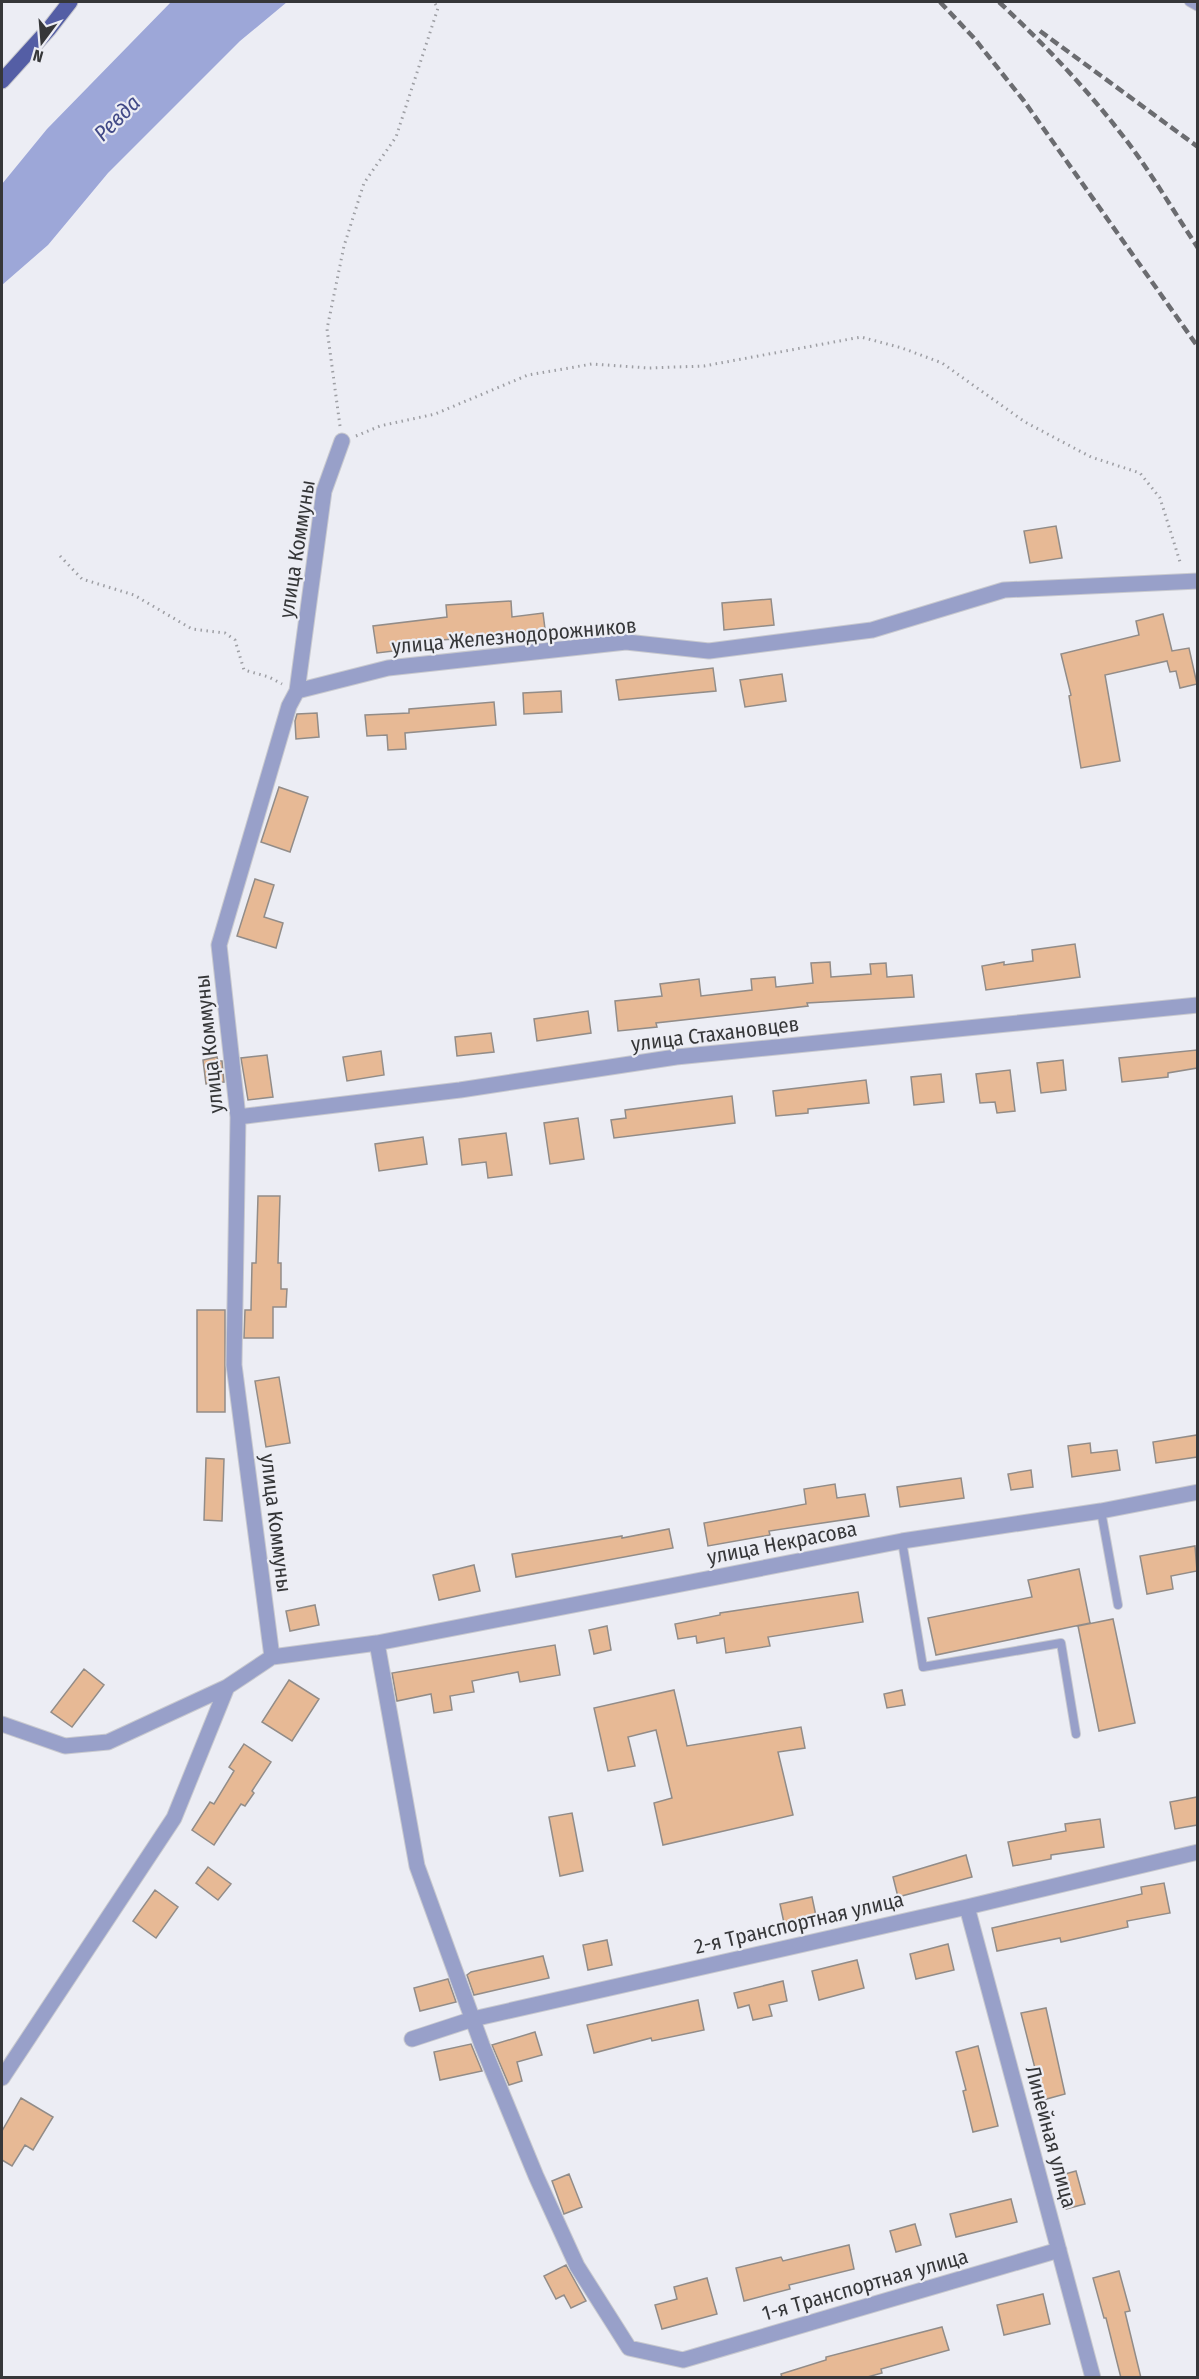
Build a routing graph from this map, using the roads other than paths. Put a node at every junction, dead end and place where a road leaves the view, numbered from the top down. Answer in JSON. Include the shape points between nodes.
{"nodes":[{"id":1,"x":70,"y":2,"type":"edge"},
{"id":2,"x":1189,"y":2,"type":"edge"},
{"id":3,"x":1197,"y":7,"type":"edge"},
{"id":4,"x":2,"y":81,"type":"edge"},
{"id":5,"x":342,"y":441,"type":"road end"},
{"id":6,"x":1193,"y":581,"type":"edge"},
{"id":7,"x":297,"y":691,"type":"junction"},
{"id":8,"x":1197,"y":1005,"type":"edge"},
{"id":9,"x":238,"y":1117,"type":"junction"},
{"id":10,"x":1197,"y":1492,"type":"edge"},
{"id":11,"x":1101,"y":1511,"type":"junction"},
{"id":12,"x":902,"y":1541,"type":"junction"},
{"id":13,"x":1118,"y":1605,"type":"dead end"},
{"id":14,"x":377,"y":1643,"type":"junction"},
{"id":15,"x":272,"y":1657,"type":"junction"},
{"id":16,"x":227,"y":1687,"type":"junction"},
{"id":17,"x":2,"y":1724,"type":"edge"},
{"id":18,"x":1076,"y":1734,"type":"dead end"},
{"id":19,"x":1197,"y":1852,"type":"edge"},
{"id":20,"x":967,"y":1907,"type":"junction"},
{"id":21,"x":473,"y":2019,"type":"junction"},
{"id":22,"x":412,"y":2039,"type":"dead end"},
{"id":23,"x":2,"y":2078,"type":"edge"},
{"id":24,"x":1059,"y":2250,"type":"junction"},
{"id":25,"x":1093,"y":2378,"type":"edge"}],
"edges":[{"from":1,"to":4,"type":"main road"},
{"from":2,"to":3,"type":"lane"},
{"from":5,"to":7,"type":"street","name":"улица Коммуны","via":[[324,491]]},
{"from":6,"to":7,"type":"street","name":"улица Железнодорожников","via":[[1004,590],[872,630],[709,651],[615,643],[388,668]]},
{"from":7,"to":9,"type":"street","name":"улица Коммуны","via":[[289,706],[219,945]]},
{"from":8,"to":9,"type":"street","name":"улица Стахановцев","via":[[676,1057],[460,1090]]},
{"from":9,"to":15,"type":"street","name":"улица Коммуны","via":[[234,1365]]},
{"from":10,"to":11,"type":"street","name":"улица Некрасова"},
{"from":11,"to":12,"type":"street","name":"улица Некрасова"},
{"from":11,"to":13,"type":"lane"},
{"from":12,"to":14,"type":"street","name":"улица Некрасова"},
{"from":12,"to":18,"type":"lane","via":[[922,1667],[1061,1643]]},
{"from":14,"to":15,"type":"street"},
{"from":14,"to":21,"type":"street","via":[[417,1866]]},
{"from":15,"to":16,"type":"street"},
{"from":16,"to":17,"type":"street","via":[[108,1742],[65,1746]]},
{"from":16,"to":23,"type":"street","via":[[174,1818]]},
{"from":19,"to":20,"type":"street","name":"2-я Транспортная улица"},
{"from":20,"to":21,"type":"street","name":"2-я Транспортная улица"},
{"from":20,"to":24,"type":"street","name":"Линейная улица"},
{"from":21,"to":22,"type":"street","name":"2-я Транспортная улица"},
{"from":21,"to":24,"type":"street","name":"1-я Транспортная улица","via":[[536,2176],[578,2266],[629,2348],[683,2360]]},
{"from":24,"to":25,"type":"street","name":"Линейная улица"}]}
